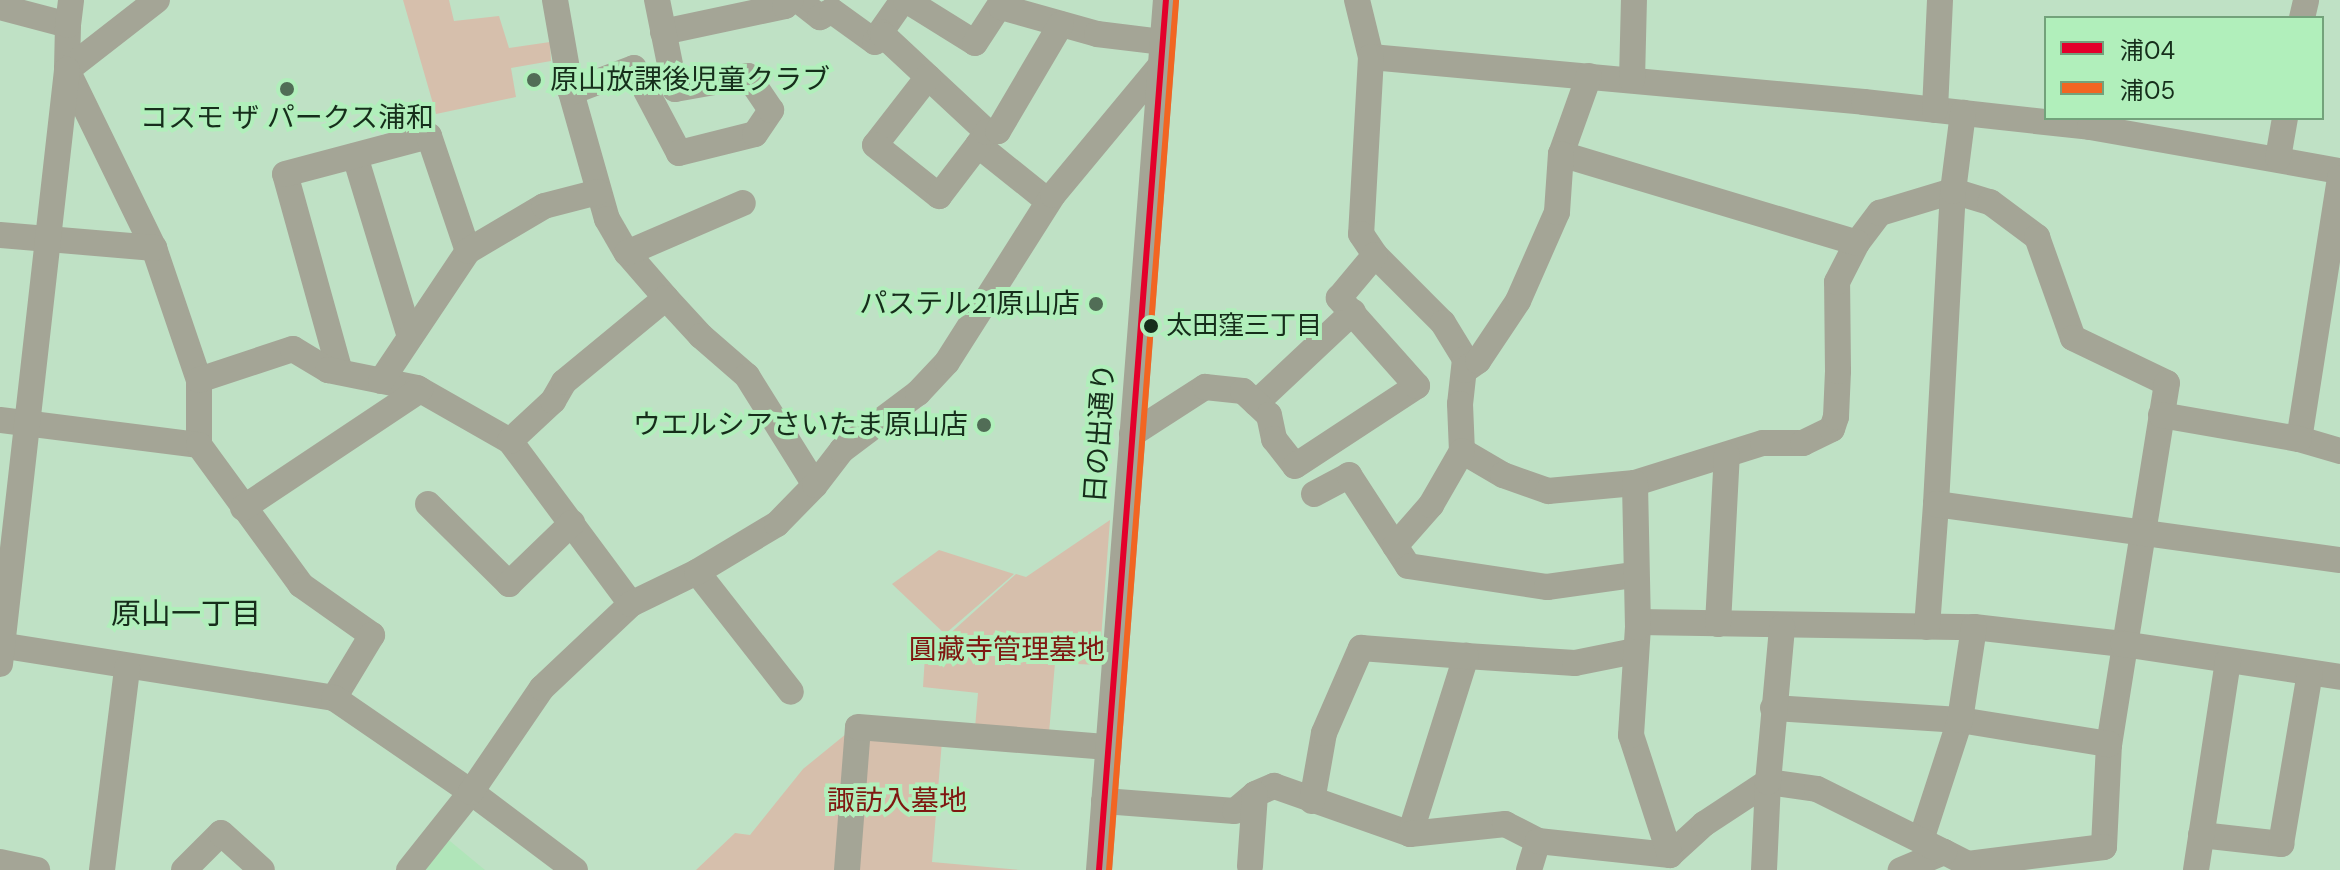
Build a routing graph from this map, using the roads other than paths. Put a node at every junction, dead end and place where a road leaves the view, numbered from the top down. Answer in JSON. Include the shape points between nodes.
{"nodes":[{"id":1,"x":157,"y":0,"type":"edge"},
{"id":2,"x":555,"y":0,"type":"edge"},
{"id":3,"x":657,"y":0,"type":"edge"},
{"id":4,"x":791,"y":0,"type":"edge"},
{"id":5,"x":798,"y":0,"type":"edge"},
{"id":6,"x":905,"y":0,"type":"edge"},
{"id":7,"x":1166,"y":0,"type":"edge"},
{"id":8,"x":1357,"y":0,"type":"edge"},
{"id":9,"x":1634,"y":0,"type":"edge"},
{"id":10,"x":1940,"y":0,"type":"edge"},
{"id":11,"x":1002,"y":3,"type":"edge"},
{"id":12,"x":0,"y":7,"type":"edge"},
{"id":13,"x":70,"y":12,"type":"edge"},
{"id":14,"x":1061,"y":24,"type":"junction"},
{"id":15,"x":663,"y":32,"type":"junction"},
{"id":16,"x":883,"y":35,"type":"junction"},
{"id":17,"x":1161,"y":54,"type":"junction"},
{"id":18,"x":1371,"y":57,"type":"junction"},
{"id":19,"x":67,"y":70,"type":"junction"},
{"id":20,"x":1589,"y":76,"type":"junction"},
{"id":21,"x":928,"y":77,"type":"junction"},
{"id":22,"x":1632,"y":80,"type":"junction"},
{"id":23,"x":571,"y":92,"type":"junction"},
{"id":24,"x":1935,"y":110,"type":"junction"},
{"id":25,"x":1963,"y":113,"type":"junction"},
{"id":26,"x":2285,"y":120,"type":"edge"},
{"id":27,"x":982,"y":138,"type":"junction"},
{"id":28,"x":1561,"y":154,"type":"junction"},
{"id":29,"x":355,"y":156,"type":"junction"},
{"id":30,"x":2278,"y":158,"type":"junction"},
{"id":31,"x":2340,"y":171,"type":"edge"},
{"id":32,"x":2340,"y":178,"type":"edge"},
{"id":33,"x":1953,"y":191,"type":"junction"},
{"id":34,"x":598,"y":192,"type":"junction"},
{"id":35,"x":1048,"y":201,"type":"junction"},
{"id":36,"x":743,"y":203,"type":"dead end"},
{"id":37,"x":0,"y":235,"type":"edge"},
{"id":38,"x":48,"y":237,"type":"junction"},
{"id":39,"x":1857,"y":243,"type":"junction"},
{"id":40,"x":154,"y":248,"type":"junction"},
{"id":41,"x":468,"y":251,"type":"junction"},
{"id":42,"x":627,"y":253,"type":"junction"},
{"id":43,"x":1375,"y":255,"type":"junction"},
{"id":44,"x":666,"y":298,"type":"junction"},
{"id":45,"x":1353,"y":312,"type":"junction"},
{"id":46,"x":410,"y":337,"type":"junction"},
{"id":47,"x":1465,"y":370,"type":"junction"},
{"id":48,"x":340,"y":372,"type":"junction"},
{"id":49,"x":199,"y":380,"type":"junction"},
{"id":50,"x":381,"y":381,"type":"junction"},
{"id":51,"x":420,"y":390,"type":"junction"},
{"id":52,"x":1256,"y":403,"type":"junction"},
{"id":53,"x":2161,"y":415,"type":"junction"},
{"id":54,"x":0,"y":420,"type":"edge"},
{"id":55,"x":30,"y":424,"type":"junction"},
{"id":56,"x":1132,"y":434,"type":"junction"},
{"id":57,"x":2299,"y":439,"type":"junction"},
{"id":58,"x":510,"y":441,"type":"junction"},
{"id":59,"x":199,"y":445,"type":"junction"},
{"id":60,"x":1462,"y":451,"type":"junction"},
{"id":61,"x":2340,"y":451,"type":"edge"},
{"id":62,"x":1727,"y":455,"type":"junction"},
{"id":63,"x":1635,"y":483,"type":"junction"},
{"id":64,"x":815,"y":485,"type":"junction"},
{"id":65,"x":1314,"y":494,"type":"dead end"},
{"id":66,"x":428,"y":504,"type":"dead end"},
{"id":67,"x":1936,"y":504,"type":"junction"},
{"id":68,"x":243,"y":508,"type":"junction"},
{"id":69,"x":572,"y":523,"type":"junction"},
{"id":70,"x":2143,"y":530,"type":"junction"},
{"id":71,"x":1395,"y":546,"type":"junction"},
{"id":72,"x":2340,"y":560,"type":"edge"},
{"id":73,"x":697,"y":572,"type":"junction"},
{"id":74,"x":1634,"y":575,"type":"junction"},
{"id":75,"x":631,"y":604,"type":"junction"},
{"id":76,"x":1638,"y":622,"type":"junction"},
{"id":77,"x":1718,"y":624,"type":"junction"},
{"id":78,"x":1782,"y":627,"type":"junction"},
{"id":79,"x":1927,"y":627,"type":"junction"},
{"id":80,"x":1974,"y":627,"type":"junction"},
{"id":81,"x":2123,"y":644,"type":"junction"},
{"id":82,"x":1635,"y":651,"type":"junction"},
{"id":83,"x":1,"y":652,"type":"edge"},
{"id":84,"x":1466,"y":656,"type":"junction"},
{"id":85,"x":2228,"y":660,"type":"junction"},
{"id":86,"x":127,"y":668,"type":"junction"},
{"id":87,"x":2310,"y":673,"type":"junction"},
{"id":88,"x":2340,"y":677,"type":"edge"},
{"id":89,"x":791,"y":692,"type":"dead end"},
{"id":90,"x":334,"y":698,"type":"junction"},
{"id":91,"x":1773,"y":708,"type":"junction"},
{"id":92,"x":1960,"y":720,"type":"junction"},
{"id":93,"x":2109,"y":744,"type":"junction"},
{"id":94,"x":1108,"y":747,"type":"junction"},
{"id":95,"x":1768,"y":782,"type":"junction"},
{"id":96,"x":471,"y":792,"type":"junction"},
{"id":97,"x":1255,"y":794,"type":"junction"},
{"id":98,"x":1104,"y":801,"type":"junction"},
{"id":99,"x":1312,"y":801,"type":"junction"},
{"id":100,"x":1410,"y":834,"type":"junction"},
{"id":101,"x":2201,"y":835,"type":"junction"},
{"id":102,"x":1538,"y":841,"type":"junction"},
{"id":103,"x":1670,"y":855,"type":"junction"},
{"id":104,"x":1950,"y":857,"type":"edge"},
{"id":105,"x":2105,"y":858,"type":"edge"},
{"id":106,"x":0,"y":862,"type":"edge"},
{"id":107,"x":1250,"y":866,"type":"dead end"},
{"id":108,"x":37,"y":870,"type":"edge"},
{"id":109,"x":102,"y":870,"type":"edge"},
{"id":110,"x":184,"y":870,"type":"edge"},
{"id":111,"x":262,"y":870,"type":"edge"},
{"id":112,"x":409,"y":870,"type":"edge"},
{"id":113,"x":575,"y":870,"type":"edge"},
{"id":114,"x":847,"y":870,"type":"edge"},
{"id":115,"x":1099,"y":870,"type":"edge"},
{"id":116,"x":1529,"y":870,"type":"edge"},
{"id":117,"x":1764,"y":870,"type":"edge"},
{"id":118,"x":1901,"y":870,"type":"edge"},
{"id":119,"x":2196,"y":870,"type":"edge"}],
"edges":[{"from":1,"to":19,"type":"street"},
{"from":2,"to":23,"type":"street"},
{"from":3,"to":15,"type":"street"},
{"from":4,"to":15,"type":"street","via":[[785,6]]},
{"from":5,"to":16,"type":"street","via":[[820,17],[832,11],[875,42]]},
{"from":6,"to":11,"type":"street","via":[[975,43]]},
{"from":6,"to":16,"type":"street"},
{"from":7,"to":17,"type":"street","name":"日の出通り"},
{"from":8,"to":18,"type":"street"},
{"from":9,"to":22,"type":"street"},
{"from":10,"to":24,"type":"street"},
{"from":11,"to":14,"type":"street"},
{"from":12,"to":13,"type":"street"},
{"from":13,"to":19,"type":"street"},
{"from":14,"to":17,"type":"street"},
{"from":14,"to":27,"type":"street","via":[[998,131]]},
{"from":15,"to":23,"type":"street","via":[[675,89],[748,76],[771,110],[755,134],[679,153],[634,68]]},
{"from":16,"to":21,"type":"street"},
{"from":17,"to":35,"type":"street"},
{"from":17,"to":56,"type":"street","name":"日の出通り"},
{"from":18,"to":20,"type":"street"},
{"from":18,"to":43,"type":"street","via":[[1361,234]]},
{"from":19,"to":38,"type":"street"},
{"from":19,"to":40,"type":"street"},
{"from":20,"to":22,"type":"street"},
{"from":20,"to":28,"type":"street"},
{"from":21,"to":27,"type":"street"},
{"from":21,"to":27,"type":"street","via":[[875,145],[939,196]]},
{"from":22,"to":24,"type":"street"},
{"from":23,"to":34,"type":"street"},
{"from":24,"to":25,"type":"street"},
{"from":25,"to":30,"type":"street","via":[[2090,127]]},
{"from":25,"to":33,"type":"street"},
{"from":26,"to":30,"type":"street"},
{"from":27,"to":35,"type":"street"},
{"from":28,"to":39,"type":"street"},
{"from":28,"to":47,"type":"street","via":[[1557,212],[1518,301],[1478,361]]},
{"from":29,"to":41,"type":"street","via":[[429,136]]},
{"from":29,"to":46,"type":"street"},
{"from":29,"to":48,"type":"street","via":[[285,174]]},
{"from":30,"to":31,"type":"street"},
{"from":32,"to":57,"type":"street"},
{"from":33,"to":39,"type":"street","via":[[1880,213]]},
{"from":33,"to":53,"type":"street","via":[[1990,202],[2037,237],[2073,338],[2167,383]]},
{"from":33,"to":67,"type":"street"},
{"from":34,"to":41,"type":"street","via":[[544,206]]},
{"from":34,"to":42,"type":"street"},
{"from":35,"to":64,"type":"street","via":[[947,362],[918,393],[842,450]]},
{"from":36,"to":42,"type":"street"},
{"from":37,"to":38,"type":"street"},
{"from":38,"to":40,"type":"street"},
{"from":38,"to":55,"type":"street"},
{"from":39,"to":62,"type":"street","via":[[1837,282],[1838,371],[1832,429],[1803,443],[1763,443]]},
{"from":40,"to":49,"type":"street"},
{"from":41,"to":46,"type":"street"},
{"from":42,"to":44,"type":"street"},
{"from":43,"to":45,"type":"street","via":[[1339,298]]},
{"from":43,"to":47,"type":"street","via":[[1443,323],[1465,359]]},
{"from":44,"to":58,"type":"street","via":[[564,382],[553,401]]},
{"from":44,"to":64,"type":"street","via":[[747,376]]},
{"from":45,"to":52,"type":"street"},
{"from":45,"to":52,"type":"street","via":[[1417,386],[1295,466],[1274,439],[1269,415]]},
{"from":46,"to":50,"type":"street"},
{"from":47,"to":60,"type":"street"},
{"from":48,"to":49,"type":"street","via":[[293,349]]},
{"from":48,"to":50,"type":"street"},
{"from":49,"to":59,"type":"street"},
{"from":50,"to":51,"type":"street"},
{"from":51,"to":58,"type":"street"},
{"from":51,"to":68,"type":"street"},
{"from":52,"to":56,"type":"street","via":[[1243,391],[1205,387]]},
{"from":53,"to":57,"type":"street"},
{"from":53,"to":70,"type":"street"},
{"from":54,"to":55,"type":"street"},
{"from":55,"to":59,"type":"street"},
{"from":55,"to":83,"type":"street"},
{"from":56,"to":94,"type":"street","name":"日の出通り"},
{"from":57,"to":61,"type":"street"},
{"from":58,"to":69,"type":"street"},
{"from":59,"to":68,"type":"street"},
{"from":60,"to":63,"type":"street","via":[[1503,475],[1548,491]]},
{"from":60,"to":71,"type":"street","via":[[1431,505]]},
{"from":62,"to":63,"type":"street"},
{"from":62,"to":77,"type":"street"},
{"from":63,"to":74,"type":"street"},
{"from":64,"to":73,"type":"street","via":[[777,524]]},
{"from":65,"to":71,"type":"street","via":[[1349,475]]},
{"from":66,"to":69,"type":"street","via":[[509,584]]},
{"from":67,"to":70,"type":"street"},
{"from":67,"to":79,"type":"street"},
{"from":68,"to":90,"type":"street","via":[[301,585],[372,635]]},
{"from":69,"to":75,"type":"street"},
{"from":70,"to":72,"type":"street"},
{"from":70,"to":81,"type":"street"},
{"from":71,"to":74,"type":"street","via":[[1408,566],[1547,587]]},
{"from":73,"to":75,"type":"street"},
{"from":73,"to":89,"type":"street"},
{"from":74,"to":76,"type":"street"},
{"from":75,"to":96,"type":"street","via":[[542,688]]},
{"from":76,"to":77,"type":"street"},
{"from":76,"to":82,"type":"street"},
{"from":77,"to":78,"type":"street"},
{"from":78,"to":79,"type":"street"},
{"from":78,"to":91,"type":"street"},
{"from":79,"to":80,"type":"street"},
{"from":80,"to":81,"type":"street"},
{"from":80,"to":92,"type":"street"},
{"from":81,"to":85,"type":"street"},
{"from":81,"to":93,"type":"street"},
{"from":82,"to":84,"type":"street","via":[[1575,663]]},
{"from":82,"to":103,"type":"street","via":[[1631,735]]},
{"from":83,"to":86,"type":"street"},
{"from":84,"to":99,"type":"street","via":[[1361,648],[1324,733]]},
{"from":84,"to":100,"type":"street"},
{"from":85,"to":87,"type":"street"},
{"from":85,"to":101,"type":"street"},
{"from":86,"to":90,"type":"street"},
{"from":86,"to":109,"type":"street"},
{"from":87,"to":88,"type":"street"},
{"from":87,"to":101,"type":"street","via":[[2281,844]]},
{"from":90,"to":96,"type":"street"},
{"from":91,"to":92,"type":"street"},
{"from":91,"to":95,"type":"street"},
{"from":92,"to":93,"type":"street"},
{"from":92,"to":104,"type":"street"},
{"from":93,"to":105,"type":"street"},
{"from":94,"to":98,"type":"street","name":"日の出通り"},
{"from":94,"to":114,"type":"street","via":[[858,727]]},
{"from":95,"to":103,"type":"street","via":[[1704,824]]},
{"from":95,"to":104,"type":"street","via":[[1817,789]]},
{"from":95,"to":117,"type":"street"},
{"from":96,"to":112,"type":"street"},
{"from":96,"to":113,"type":"street"},
{"from":97,"to":98,"type":"street","via":[[1235,811]]},
{"from":97,"to":99,"type":"street","via":[[1274,786]]},
{"from":97,"to":107,"type":"street"},
{"from":98,"to":115,"type":"street","name":"日の出通り"},
{"from":99,"to":100,"type":"street"},
{"from":100,"to":102,"type":"street","via":[[1505,824]]},
{"from":101,"to":119,"type":"street"},
{"from":102,"to":103,"type":"street"},
{"from":102,"to":116,"type":"street"},
{"from":104,"to":105,"type":"street"},
{"from":104,"to":118,"type":"street"},
{"from":106,"to":108,"type":"street"},
{"from":110,"to":111,"type":"street","via":[[221,833]]}]}
